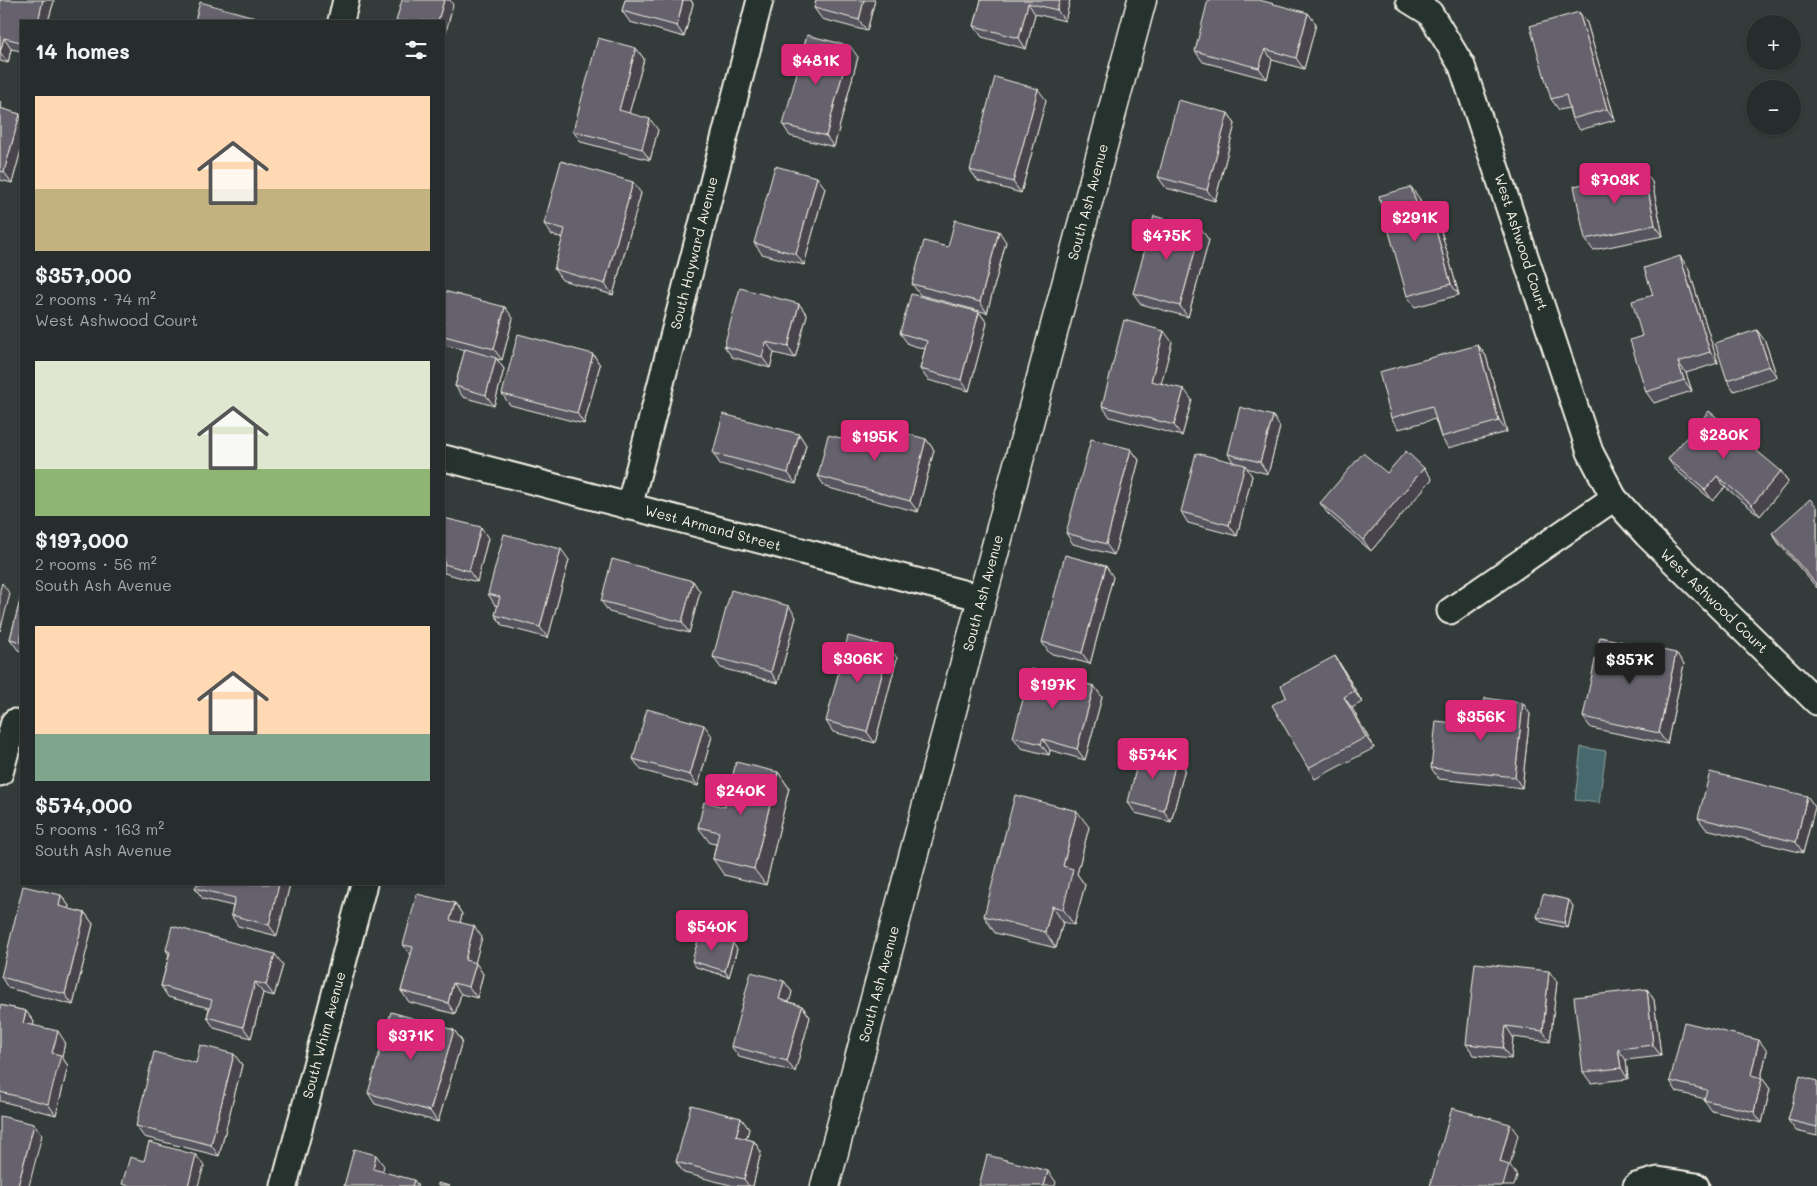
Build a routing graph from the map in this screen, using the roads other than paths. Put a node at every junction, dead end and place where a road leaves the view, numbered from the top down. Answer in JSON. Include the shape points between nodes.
{"nodes":[{"id":1,"x":346,"y":0,"type":"edge"},
{"id":2,"x":760,"y":0,"type":"edge"},
{"id":3,"x":1142,"y":0,"type":"edge"},
{"id":4,"x":1409,"y":0,"type":"edge"},
{"id":5,"x":341,"y":20,"type":"edge"},
{"id":6,"x":445,"y":458,"type":"edge"},
{"id":7,"x":1614,"y":498,"type":"junction"},
{"id":8,"x":629,"y":507,"type":"junction"},
{"id":9,"x":982,"y":598,"type":"junction"},
{"id":10,"x":1450,"y":611,"type":"dead end"},
{"id":11,"x":1817,"y":702,"type":"edge"},
{"id":12,"x":12,"y":722,"type":"edge"},
{"id":13,"x":0,"y":773,"type":"edge"},
{"id":14,"x":364,"y":885,"type":"edge"},
{"id":15,"x":284,"y":1186,"type":"edge"},
{"id":16,"x":825,"y":1186,"type":"edge"},
{"id":17,"x":1636,"y":1186,"type":"edge"},
{"id":18,"x":1696,"y":1186,"type":"edge"}],
"edges":[{"from":1,"to":5,"type":"street"},
{"from":2,"to":8,"type":"street","name":"South Hayward Avenue"},
{"from":3,"to":9,"type":"street","name":"South Ash Avenue"},
{"from":4,"to":7,"type":"street","name":"West Ashwood Court","via":[[1430,13],[1462,66],[1590,452]]},
{"from":6,"to":8,"type":"street","name":"West Armand Street"},
{"from":7,"to":10,"type":"street"},
{"from":7,"to":11,"type":"street","name":"West Ashwood Court","via":[[1647,535]]},
{"from":8,"to":9,"type":"street","name":"West Armand Street"},
{"from":9,"to":16,"type":"street","name":"South Ash Avenue"},
{"from":12,"to":13,"type":"street"},
{"from":14,"to":15,"type":"street","name":"South Whim Avenue"},
{"from":17,"to":18,"type":"street","via":[[1658,1180]]}]}
